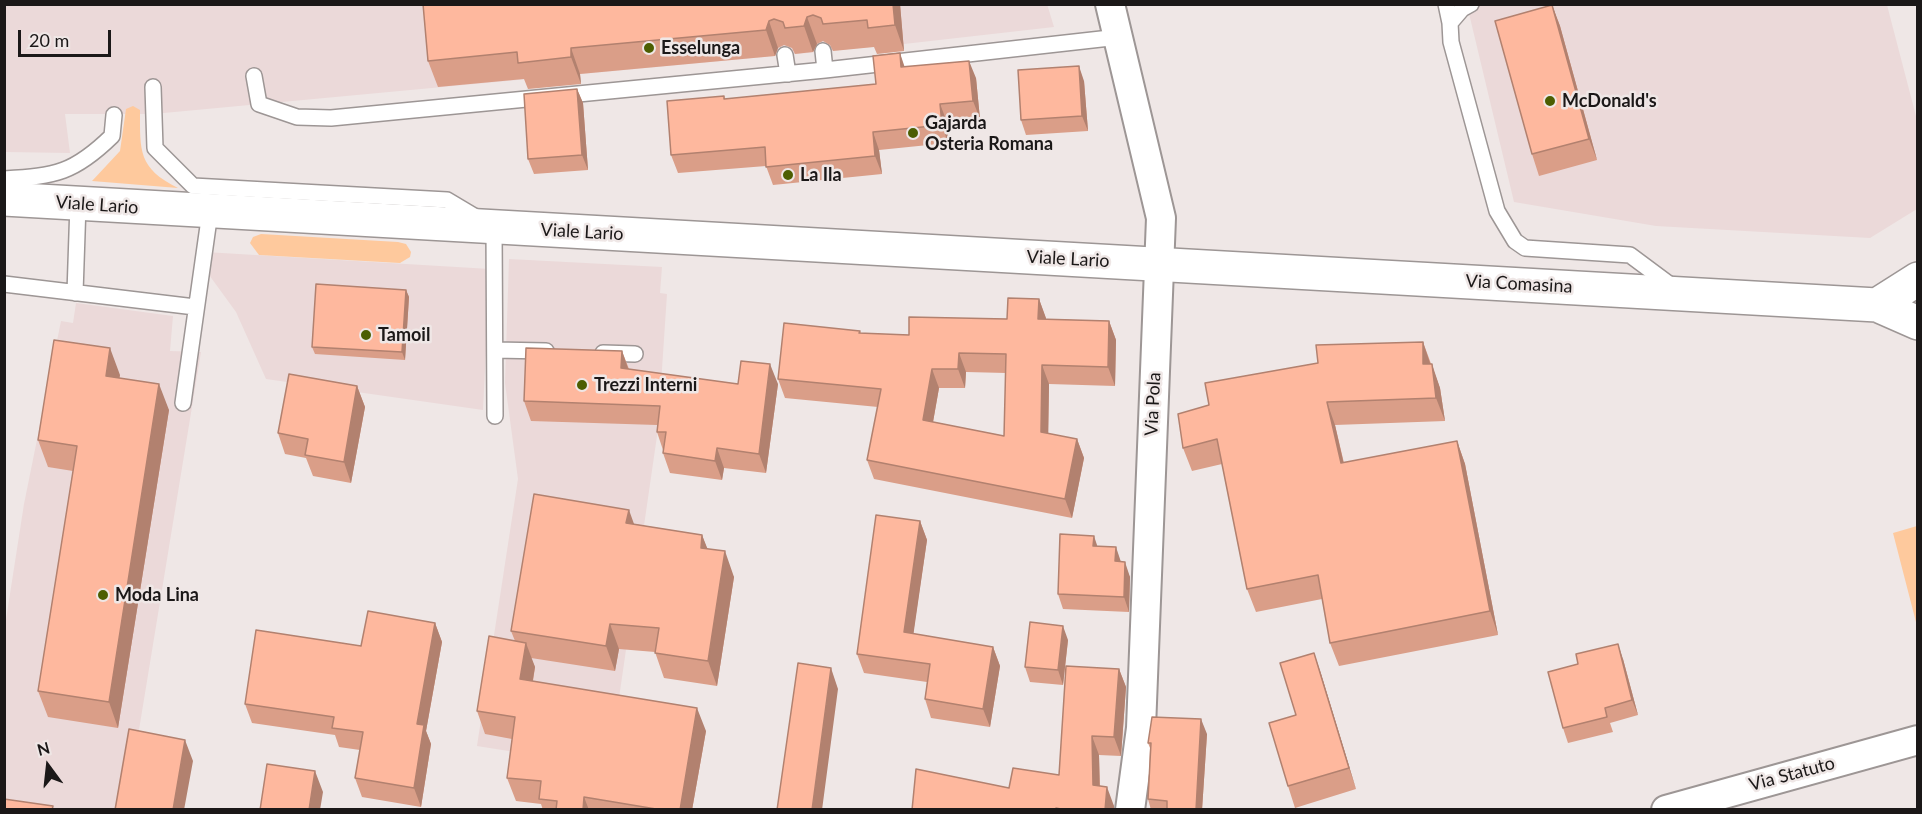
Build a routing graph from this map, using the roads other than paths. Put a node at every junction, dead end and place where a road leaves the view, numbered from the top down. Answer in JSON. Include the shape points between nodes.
{"nodes":[{"id":1,"x":1110,"y":4,"type":"edge"},
{"id":2,"x":1446,"y":4,"type":"edge"},
{"id":3,"x":1471,"y":4,"type":"edge"},
{"id":4,"x":1450,"y":23,"type":"junction"},
{"id":5,"x":1119,"y":37,"type":"junction"},
{"id":6,"x":823,"y":51,"type":"edge"},
{"id":7,"x":785,"y":55,"type":"edge"},
{"id":8,"x":825,"y":70,"type":"junction"},
{"id":9,"x":788,"y":74,"type":"junction"},
{"id":10,"x":254,"y":76,"type":"dead end"},
{"id":11,"x":153,"y":87,"type":"dead end"},
{"id":12,"x":114,"y":115,"type":"dead end"},
{"id":13,"x":4,"y":179,"type":"edge"},
{"id":14,"x":4,"y":199,"type":"edge"},
{"id":15,"x":78,"y":204,"type":"junction"},
{"id":16,"x":210,"y":212,"type":"junction"},
{"id":17,"x":494,"y":228,"type":"junction"},
{"id":18,"x":1160,"y":264,"type":"junction"},
{"id":19,"x":1917,"y":279,"type":"edge"},
{"id":20,"x":4,"y":284,"type":"edge"},
{"id":21,"x":75,"y":293,"type":"junction"},
{"id":22,"x":1680,"y":293,"type":"junction"},
{"id":23,"x":1877,"y":305,"type":"junction"},
{"id":24,"x":195,"y":307,"type":"junction"},
{"id":25,"x":1917,"y":323,"type":"edge"},
{"id":26,"x":495,"y":350,"type":"junction"},
{"id":27,"x":564,"y":352,"type":"edge"},
{"id":28,"x":588,"y":353,"type":"edge"},
{"id":29,"x":635,"y":354,"type":"dead end"},
{"id":30,"x":183,"y":403,"type":"dead end"},
{"id":31,"x":495,"y":416,"type":"dead end"},
{"id":32,"x":1917,"y":740,"type":"edge"},
{"id":33,"x":1130,"y":810,"type":"edge"},
{"id":34,"x":1666,"y":810,"type":"edge"}],
"edges":[{"from":1,"to":5,"type":"street","name":"Via Pola"},
{"from":2,"to":4,"type":"lane"},
{"from":3,"to":4,"type":"lane"},
{"from":4,"to":22,"type":"lane","via":[[1451,42],[1497,211],[1515,241],[1525,248],[1630,255]]},
{"from":5,"to":8,"type":"lane"},
{"from":5,"to":18,"type":"street","name":"Via Pola","via":[[1161,219]]},
{"from":6,"to":8,"type":"lane"},
{"from":7,"to":9,"type":"lane"},
{"from":8,"to":9,"type":"lane"},
{"from":9,"to":10,"type":"lane","via":[[331,118],[297,117],[259,104]]},
{"from":11,"to":17,"type":"lane","via":[[155,148],[193,186],[447,200]]},
{"from":12,"to":13,"type":"lane","via":[[112,136],[90,158],[51,176]]},
{"from":14,"to":15,"type":"main road","name":"Viale Lario"},
{"from":15,"to":16,"type":"main road","name":"Viale Lario"},
{"from":15,"to":21,"type":"lane"},
{"from":16,"to":17,"type":"main road","name":"Viale Lario"},
{"from":16,"to":24,"type":"lane"},
{"from":17,"to":18,"type":"main road","name":"Viale Lario"},
{"from":17,"to":26,"type":"lane"},
{"from":18,"to":22,"type":"main road","name":"Via Comasina"},
{"from":18,"to":33,"type":"street","name":"Via Pola","via":[[1141,728]]},
{"from":19,"to":23,"type":"main road"},
{"from":20,"to":21,"type":"lane"},
{"from":21,"to":24,"type":"lane"},
{"from":22,"to":23,"type":"main road","name":"Via Comasina"},
{"from":23,"to":25,"type":"main road","name":"Via Comasina"},
{"from":24,"to":30,"type":"lane"},
{"from":26,"to":27,"type":"lane"},
{"from":26,"to":31,"type":"lane"},
{"from":28,"to":29,"type":"lane"},
{"from":32,"to":34,"type":"street","name":"Via Statuto"}]}
